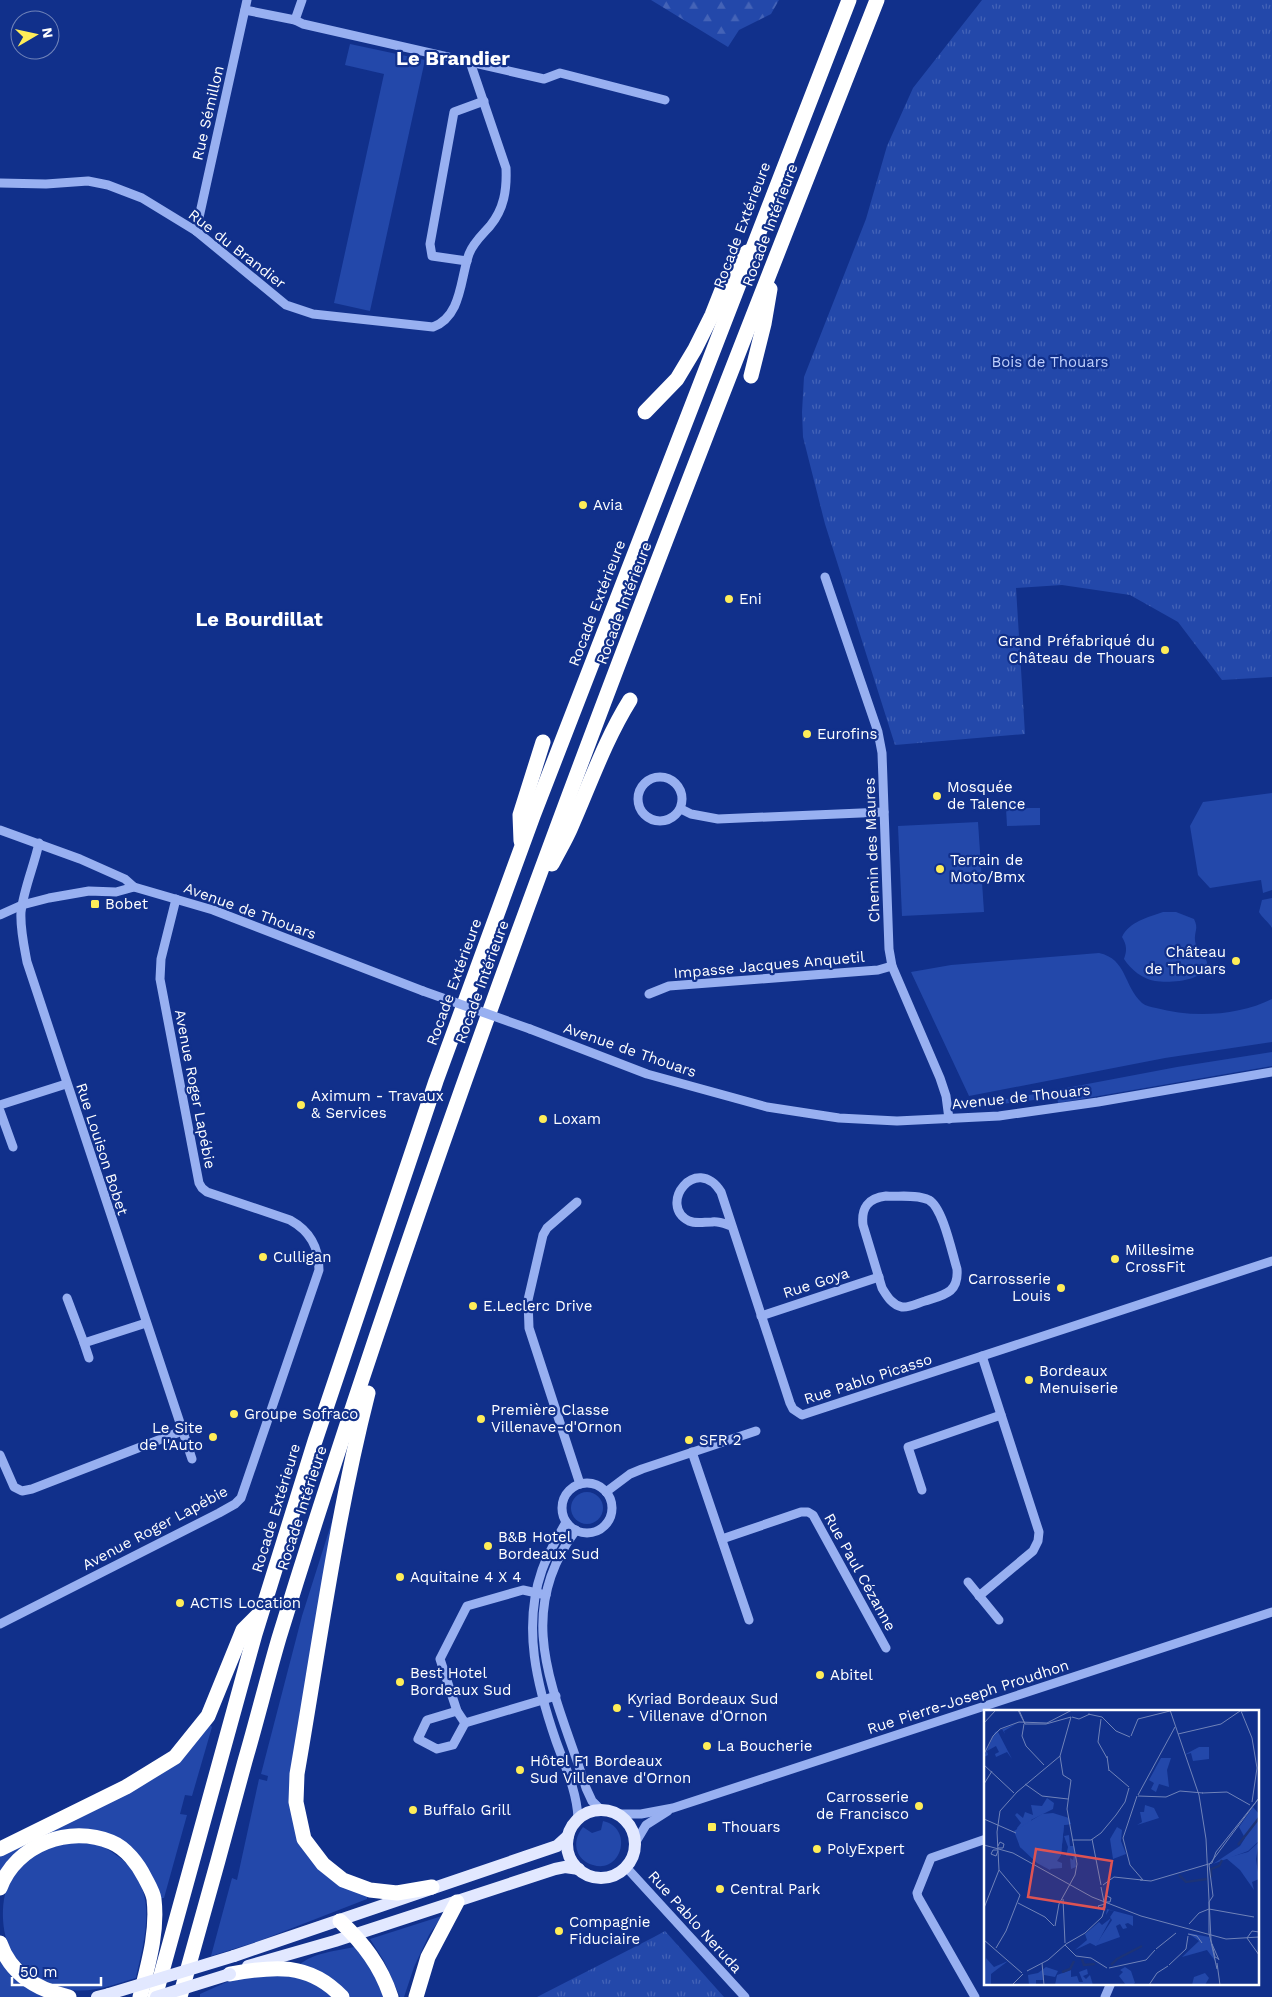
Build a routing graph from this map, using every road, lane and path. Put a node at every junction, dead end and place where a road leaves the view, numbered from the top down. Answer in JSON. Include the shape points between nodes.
{"nodes":[{"id":1,"x":247,"y":0,"type":"edge"},
{"id":2,"x":302,"y":0,"type":"edge"},
{"id":3,"x":849,"y":0,"type":"edge"},
{"id":4,"x":876,"y":0,"type":"edge"},
{"id":5,"x":245,"y":10,"type":"junction"},
{"id":6,"x":296,"y":20,"type":"junction"},
{"id":7,"x":470,"y":62,"type":"junction"},
{"id":8,"x":665,"y":100,"type":"dead end"},
{"id":9,"x":484,"y":101,"type":"junction"},
{"id":10,"x":0,"y":183,"type":"edge"},
{"id":11,"x":196,"y":231,"type":"junction"},
{"id":12,"x":753,"y":245,"type":"junction"},
{"id":13,"x":775,"y":258,"type":"junction"},
{"id":14,"x":467,"y":261,"type":"junction"},
{"id":15,"x":751,"y":376,"type":"dead end"},
{"id":16,"x":645,"y":412,"type":"dead end"},
{"id":17,"x":825,"y":577,"type":"dead end"},
{"id":18,"x":630,"y":700,"type":"dead end"},
{"id":19,"x":544,"y":742,"type":"dead end"},
{"id":20,"x":681,"y":809,"type":"junction"},
{"id":21,"x":884,"y":812,"type":"junction"},
{"id":22,"x":0,"y":830,"type":"edge"},
{"id":23,"x":39,"y":843,"type":"junction"},
{"id":24,"x":522,"y":849,"type":"junction"},
{"id":25,"x":134,"y":887,"type":"junction"},
{"id":26,"x":176,"y":899,"type":"junction"},
{"id":27,"x":22,"y":905,"type":"junction"},
{"id":28,"x":526,"y":912,"type":"junction"},
{"id":29,"x":0,"y":915,"type":"edge"},
{"id":30,"x":892,"y":966,"type":"junction"},
{"id":31,"x":649,"y":994,"type":"dead end"},
{"id":32,"x":1272,"y":1072,"type":"edge"},
{"id":33,"x":66,"y":1084,"type":"junction"},
{"id":34,"x":0,"y":1105,"type":"edge"},
{"id":35,"x":0,"y":1111,"type":"edge"},
{"id":36,"x":949,"y":1119,"type":"junction"},
{"id":37,"x":13,"y":1147,"type":"dead end"},
{"id":38,"x":577,"y":1202,"type":"dead end"},
{"id":39,"x":732,"y":1226,"type":"junction"},
{"id":40,"x":1272,"y":1261,"type":"edge"},
{"id":41,"x":398,"y":1272,"type":"junction"},
{"id":42,"x":879,"y":1277,"type":"junction"},
{"id":43,"x":67,"y":1298,"type":"dead end"},
{"id":44,"x":761,"y":1316,"type":"junction"},
{"id":45,"x":146,"y":1323,"type":"junction"},
{"id":46,"x":84,"y":1343,"type":"junction"},
{"id":47,"x":982,"y":1356,"type":"junction"},
{"id":48,"x":89,"y":1358,"type":"dead end"},
{"id":49,"x":1001,"y":1415,"type":"junction"},
{"id":50,"x":182,"y":1431,"type":"junction"},
{"id":51,"x":756,"y":1431,"type":"dead end"},
{"id":52,"x":692,"y":1452,"type":"junction"},
{"id":53,"x":0,"y":1455,"type":"edge"},
{"id":54,"x":192,"y":1459,"type":"dead end"},
{"id":55,"x":580,"y":1484,"type":"junction"},
{"id":56,"x":922,"y":1490,"type":"dead end"},
{"id":57,"x":606,"y":1492,"type":"junction"},
{"id":58,"x":566,"y":1522,"type":"junction"},
{"id":59,"x":576,"y":1530,"type":"junction"},
{"id":60,"x":722,"y":1539,"type":"junction"},
{"id":61,"x":968,"y":1582,"type":"dead end"},
{"id":62,"x":536,"y":1592,"type":"junction"},
{"id":63,"x":546,"y":1595,"type":"junction"},
{"id":64,"x":979,"y":1596,"type":"junction"},
{"id":65,"x":263,"y":1610,"type":"junction"},
{"id":66,"x":1272,"y":1612,"type":"edge"},
{"id":67,"x":749,"y":1620,"type":"dead end"},
{"id":68,"x":999,"y":1620,"type":"dead end"},
{"id":69,"x":0,"y":1624,"type":"edge"},
{"id":70,"x":886,"y":1648,"type":"dead end"},
{"id":71,"x":556,"y":1696,"type":"junction"},
{"id":72,"x":544,"y":1700,"type":"junction"},
{"id":73,"x":457,"y":1711,"type":"junction"},
{"id":74,"x":465,"y":1723,"type":"junction"},
{"id":75,"x":673,"y":1808,"type":"junction"},
{"id":76,"x":601,"y":1810,"type":"junction"},
{"id":77,"x":618,"y":1814,"type":"junction"},
{"id":78,"x":578,"y":1818,"type":"junction"},
{"id":79,"x":568,"y":1836,"type":"junction"},
{"id":80,"x":984,"y":1840,"type":"edge"},
{"id":81,"x":634,"y":1846,"type":"junction"},
{"id":82,"x":0,"y":1849,"type":"edge"},
{"id":83,"x":626,"y":1866,"type":"junction"},
{"id":84,"x":579,"y":1869,"type":"junction"},
{"id":85,"x":215,"y":1872,"type":"junction"},
{"id":86,"x":432,"y":1887,"type":"junction"},
{"id":87,"x":0,"y":1888,"type":"edge"},
{"id":88,"x":457,"y":1902,"type":"junction"},
{"id":89,"x":340,"y":1921,"type":"junction"},
{"id":90,"x":354,"y":1935,"type":"junction"},
{"id":91,"x":0,"y":1943,"type":"edge"},
{"id":92,"x":230,"y":1974,"type":"junction"},
{"id":93,"x":1111,"y":1984,"type":"edge"},
{"id":94,"x":103,"y":1996,"type":"edge"},
{"id":95,"x":69,"y":1997,"type":"edge"},
{"id":96,"x":140,"y":1997,"type":"edge"},
{"id":97,"x":155,"y":1997,"type":"edge"},
{"id":98,"x":180,"y":1997,"type":"edge"},
{"id":99,"x":191,"y":1997,"type":"edge"},
{"id":100,"x":342,"y":1997,"type":"edge"},
{"id":101,"x":391,"y":1997,"type":"edge"},
{"id":102,"x":416,"y":1997,"type":"edge"},
{"id":103,"x":745,"y":1997,"type":"edge"},
{"id":104,"x":975,"y":1997,"type":"edge"},
{"id":105,"x":1105,"y":1997,"type":"edge"}],
"edges":[{"from":1,"to":5,"type":"street","name":"Rue Sémillon"},
{"from":2,"to":6,"type":"street"},
{"from":3,"to":12,"type":"highway","name":"Rocade Extérieure"},
{"from":4,"to":13,"type":"highway","name":"Rocade Intérieure"},
{"from":5,"to":6,"type":"street"},
{"from":5,"to":11,"type":"street","name":"Rue Sémillon"},
{"from":6,"to":7,"type":"street"},
{"from":7,"to":8,"type":"street","via":[[544,79],[560,73]]},
{"from":7,"to":9,"type":"street"},
{"from":9,"to":14,"type":"street","via":[[506,168],[507,184],[499,212],[474,244]]},
{"from":9,"to":14,"type":"street","via":[[454,112],[430,244],[432,256]]},
{"from":10,"to":11,"type":"street","name":"Rue du Brandier","via":[[88,181],[108,185],[142,198]]},
{"from":11,"to":14,"type":"street","name":"Rue du Brandier","via":[[286,305],[313,314],[433,327],[442,324],[454,310]]},
{"from":12,"to":16,"type":"highway","via":[[729,272],[696,349],[677,379]]},
{"from":12,"to":24,"type":"highway","name":"Rocade Extérieure"},
{"from":13,"to":15,"type":"highway"},
{"from":13,"to":28,"type":"highway","name":"Rocade Intérieure"},
{"from":17,"to":21,"type":"street","name":"Chemin des Maures","via":[[878,732]]},
{"from":18,"to":28,"type":"highway","via":[[616,722],[571,828]]},
{"from":19,"to":24,"type":"highway","via":[[520,815]]},
{"from":20,"to":20,"type":"street","via":[[665,821],[651,820],[638,803],[641,789],[652,779],[667,778],[682,794]]},
{"from":20,"to":21,"type":"street","via":[[718,819]]},
{"from":21,"to":30,"type":"street","name":"Chemin des Maures"},
{"from":22,"to":23,"type":"street","name":"Avenue de Thouars"},
{"from":23,"to":25,"type":"street","name":"Avenue de Thouars","via":[[125,879]]},
{"from":23,"to":27,"type":"street","name":"Rue Louison Bobet"},
{"from":24,"to":65,"type":"highway","name":"Rocade Extérieure","via":[[379,1247]]},
{"from":25,"to":26,"type":"street","name":"Avenue de Thouars"},
{"from":25,"to":27,"type":"street","via":[[116,892],[70,893]]},
{"from":26,"to":36,"type":"street","name":"Avenue de Thouars","bridge":true,"via":[[213,910],[647,1074],[766,1107],[839,1118]]},
{"from":26,"to":69,"type":"street","name":"Avenue Roger Lapébie","via":[[160,979],[199,1182],[207,1192],[290,1220],[305,1230],[314,1244],[319,1270],[244,1491],[235,1504]]},
{"from":27,"to":29,"type":"street"},
{"from":27,"to":33,"type":"street","name":"Rue Louison Bobet","via":[[22,939],[27,962]]},
{"from":28,"to":41,"type":"highway","name":"Rocade Intérieure"},
{"from":30,"to":31,"type":"street","name":"Impasse Jacques Anquetil","via":[[669,986]]},
{"from":30,"to":36,"type":"street","name":"Chemin des Maures","via":[[940,1078]]},
{"from":32,"to":36,"type":"street","name":"Avenue de Thouars","via":[[1051,1110]]},
{"from":33,"to":34,"type":"street"},
{"from":33,"to":45,"type":"street","name":"Rue Louison Bobet"},
{"from":35,"to":37,"type":"street"},
{"from":38,"to":55,"type":"street","via":[[543,1235],[527,1315],[528,1328]]},
{"from":39,"to":39,"type":"street","name":"Rue Pablo Picasso","via":[[715,1183],[708,1178],[685,1182],[677,1196],[681,1214],[689,1221]]},
{"from":39,"to":44,"type":"street","name":"Rue Pablo Picasso"},
{"from":40,"to":47,"type":"street","name":"Rue Pablo Picasso"},
{"from":41,"to":85,"type":"highway","name":"Rocade Intérieure","via":[[278,1644]]},
{"from":41,"to":86,"type":"highway","via":[[353,1450],[297,1774],[296,1802],[304,1839],[323,1864],[343,1880],[370,1890],[397,1893]]},
{"from":42,"to":42,"type":"street","via":[[887,1298],[901,1307],[948,1293],[956,1284],[957,1269],[939,1211],[929,1200],[880,1197],[864,1208],[863,1225]]},
{"from":42,"to":44,"type":"street","name":"Rue Goya"},
{"from":43,"to":46,"type":"street"},
{"from":44,"to":47,"type":"street","name":"Rue Pablo Picasso","via":[[790,1403],[802,1415]]},
{"from":45,"to":46,"type":"street"},
{"from":45,"to":50,"type":"street","name":"Rue Louison Bobet"},
{"from":46,"to":48,"type":"street"},
{"from":47,"to":49,"type":"street"},
{"from":49,"to":56,"type":"street","via":[[908,1447]]},
{"from":49,"to":64,"type":"street","via":[[1039,1532],[1038,1541],[1033,1550]]},
{"from":50,"to":53,"type":"street","via":[[22,1491],[14,1487]]},
{"from":50,"to":54,"type":"street","name":"Rue Louison Bobet"},
{"from":51,"to":52,"type":"street"},
{"from":52,"to":57,"type":"street","via":[[630,1474]]},
{"from":52,"to":60,"type":"street"},
{"from":55,"to":57,"type":"street","via":[[594,1484]]},
{"from":55,"to":58,"type":"street","via":[[564,1500]]},
{"from":57,"to":59,"type":"street","via":[[612,1510],[603,1527],[595,1532]]},
{"from":58,"to":59,"type":"street"},
{"from":58,"to":62,"type":"street","via":[[546,1559]]},
{"from":59,"to":63,"type":"street","via":[[556,1563]]},
{"from":60,"to":67,"type":"street"},
{"from":60,"to":70,"type":"street","name":"Rue Paul Cézanne","via":[[808,1512]]},
{"from":61,"to":64,"type":"street"},
{"from":62,"to":63,"type":"street"},
{"from":62,"to":72,"type":"street","via":[[532,1630]]},
{"from":62,"to":73,"type":"street","via":[[512,1592],[467,1606],[440,1659]]},
{"from":63,"to":71,"type":"street","via":[[542,1629],[544,1652]]},
{"from":64,"to":68,"type":"street"},
{"from":65,"to":82,"type":"highway","via":[[243,1630],[208,1716],[175,1757],[126,1787]]},
{"from":65,"to":97,"type":"highway","name":"Rocade Extérieure"},
{"from":66,"to":75,"type":"street","name":"Rue Pierre-Joseph Proudhon"},
{"from":71,"to":72,"type":"street"},
{"from":71,"to":76,"type":"street","via":[[586,1788]]},
{"from":72,"to":74,"type":"street"},
{"from":72,"to":78,"type":"street","via":[[574,1793]]},
{"from":73,"to":74,"type":"street"},
{"from":73,"to":74,"type":"street","via":[[427,1720],[418,1739],[437,1750],[453,1745]]},
{"from":75,"to":77,"type":"street","name":"Rue Pierre-Joseph Proudhon"},
{"from":75,"to":81,"type":"street","name":"Rue Pierre-Joseph Proudhon","via":[[646,1825]]},
{"from":76,"to":77,"type":"main road"},
{"from":76,"to":78,"type":"main road"},
{"from":77,"to":81,"type":"main road","via":[[630,1828]]},
{"from":78,"to":79,"type":"main road"},
{"from":79,"to":84,"type":"main road","via":[[569,1854]]},
{"from":79,"to":86,"type":"main road","via":[[557,1846]]},
{"from":80,"to":104,"type":"street","via":[[931,1858],[918,1893]]},
{"from":81,"to":83,"type":"main road"},
{"from":83,"to":84,"type":"main road","via":[[618,1873],[598,1878]]},
{"from":83,"to":103,"type":"street","name":"Rue Pablo Neruda"},
{"from":84,"to":88,"type":"main road","via":[[555,1869]]},
{"from":85,"to":98,"type":"highway","name":"Rocade Intérieure"},
{"from":85,"to":99,"type":"highway"},
{"from":86,"to":89,"type":"main road"},
{"from":87,"to":96,"type":"highway","via":[[13,1865],[40,1844],[78,1835],[113,1843],[138,1866],[154,1897],[154,1939]]},
{"from":88,"to":90,"type":"main road"},
{"from":88,"to":102,"type":"highway","via":[[428,1957]]},
{"from":89,"to":90,"type":"highway"},
{"from":89,"to":94,"type":"main road","bridge":true},
{"from":90,"to":92,"type":"main road","via":[[250,1965]]},
{"from":90,"to":101,"type":"highway","via":[[378,1965]]},
{"from":91,"to":95,"type":"highway","via":[[8,1961],[27,1980],[40,1988]]},
{"from":92,"to":97,"type":"main road","bridge":true},
{"from":92,"to":100,"type":"highway","via":[[264,1968],[300,1972],[320,1979]]},
{"from":93,"to":105,"type":"street"}]}
